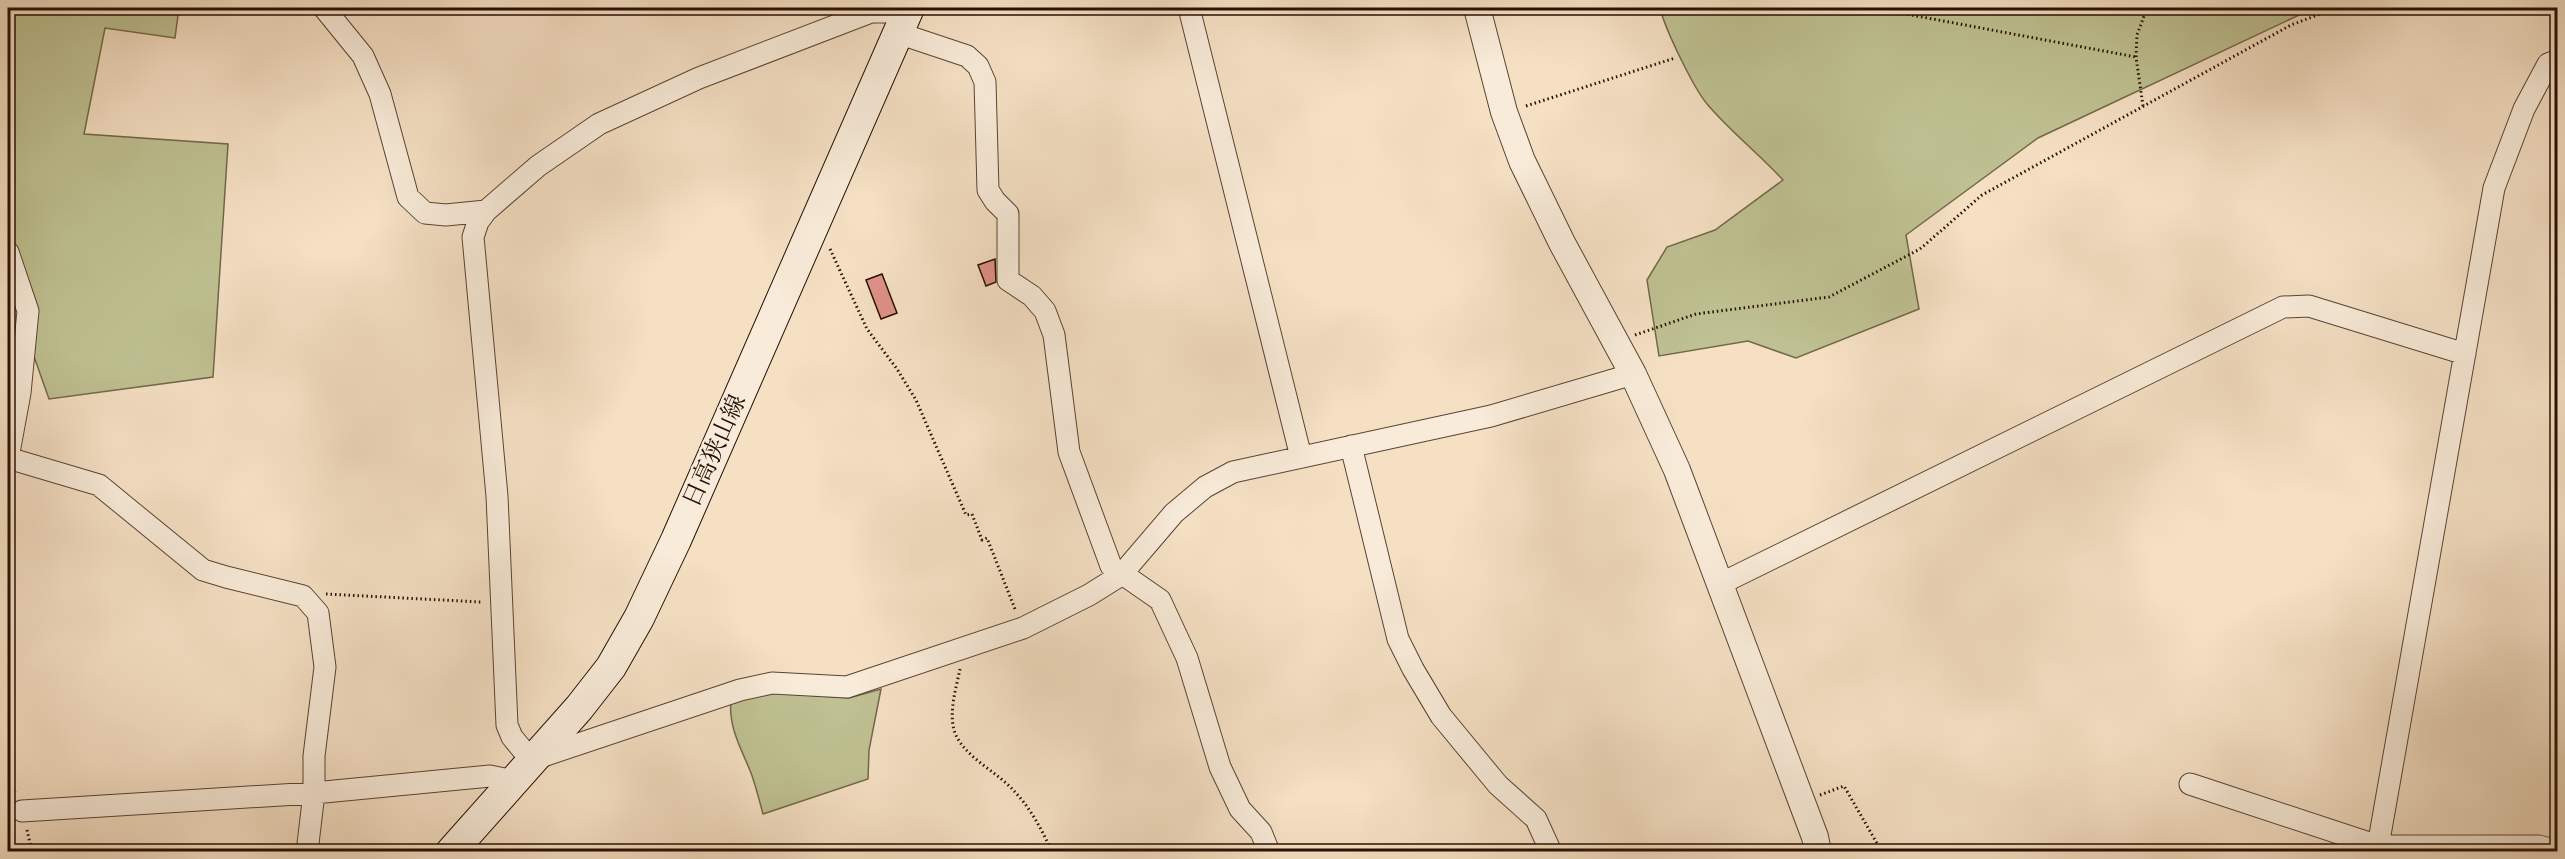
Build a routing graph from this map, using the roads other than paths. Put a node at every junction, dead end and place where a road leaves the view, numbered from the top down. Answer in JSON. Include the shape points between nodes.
{"nodes":[{"id":1,"x":324,"y":8,"type":"edge"},
{"id":2,"x":1189,"y":8,"type":"edge"},
{"id":3,"x":1477,"y":8,"type":"edge"},
{"id":4,"x":905,"y":18,"type":"edge"},
{"id":5,"x":2558,"y":60,"type":"edge"},
{"id":6,"x":486,"y":210,"type":"junction"},
{"id":7,"x":8,"y":252,"type":"edge"},
{"id":8,"x":2465,"y":354,"type":"junction"},
{"id":9,"x":1633,"y":374,"type":"junction"},
{"id":10,"x":1351,"y":446,"type":"junction"},
{"id":11,"x":1301,"y":457,"type":"junction"},
{"id":12,"x":1121,"y":575,"type":"junction"},
{"id":13,"x":1720,"y":584,"type":"junction"},
{"id":14,"x":522,"y":770,"type":"junction"},
{"id":15,"x":2190,"y":784,"type":"dead end"},
{"id":16,"x":314,"y":793,"type":"junction"},
{"id":17,"x":22,"y":811,"type":"dead end"},
{"id":18,"x":2377,"y":849,"type":"edge"},
{"id":19,"x":2558,"y":851,"type":"edge"},
{"id":20,"x":308,"y":852,"type":"edge"},
{"id":21,"x":451,"y":852,"type":"edge"},
{"id":22,"x":1269,"y":852,"type":"edge"},
{"id":23,"x":1551,"y":852,"type":"edge"},
{"id":24,"x":1818,"y":852,"type":"edge"}],
"edges":[{"from":1,"to":6,"type":"street","via":[[363,56],[380,94],[408,197],[426,213]]},
{"from":2,"to":11,"type":"street"},
{"from":3,"to":9,"type":"street","via":[[1504,112],[1522,161]]},
{"from":4,"to":6,"type":"street","via":[[872,12],[699,78],[599,124],[538,166]]},
{"from":4,"to":12,"type":"street","via":[[967,56],[986,82],[988,190],[1008,214],[1008,280],[1032,296],[1045,311],[1054,335],[1069,452],[1111,566]]},
{"from":4,"to":14,"type":"main road","name":"日高狭山線","via":[[639,618],[611,667]]},
{"from":5,"to":8,"type":"street","via":[[2548,64],[2524,109],[2494,188]]},
{"from":6,"to":14,"type":"street","via":[[473,237],[497,496],[507,725]]},
{"from":7,"to":16,"type":"street","via":[[28,311],[20,393],[8,458],[99,485],[203,570],[303,596],[318,613],[325,667],[314,756]]},
{"from":8,"to":13,"type":"street","via":[[2308,306],[2283,307]]},
{"from":8,"to":18,"type":"street"},
{"from":9,"to":10,"type":"street","via":[[1491,416]]},
{"from":9,"to":13,"type":"street","via":[[1677,470]]},
{"from":10,"to":11,"type":"street"},
{"from":10,"to":23,"type":"street","via":[[1398,639],[1441,716],[1498,785],[1536,819]]},
{"from":11,"to":12,"type":"street","via":[[1233,472],[1205,487],[1174,513]]},
{"from":12,"to":14,"type":"street","via":[[1023,628],[963,650],[847,687],[772,683],[740,690]]},
{"from":12,"to":22,"type":"street","via":[[1160,600],[1187,658],[1220,767],[1240,809],[1261,832]]},
{"from":13,"to":24,"type":"street"},
{"from":14,"to":16,"type":"street"},
{"from":14,"to":21,"type":"main road","name":"日高狭山線"},
{"from":15,"to":18,"type":"street"},
{"from":16,"to":17,"type":"street"},
{"from":16,"to":20,"type":"street"},
{"from":18,"to":19,"type":"street","via":[[2538,846]]}]}
